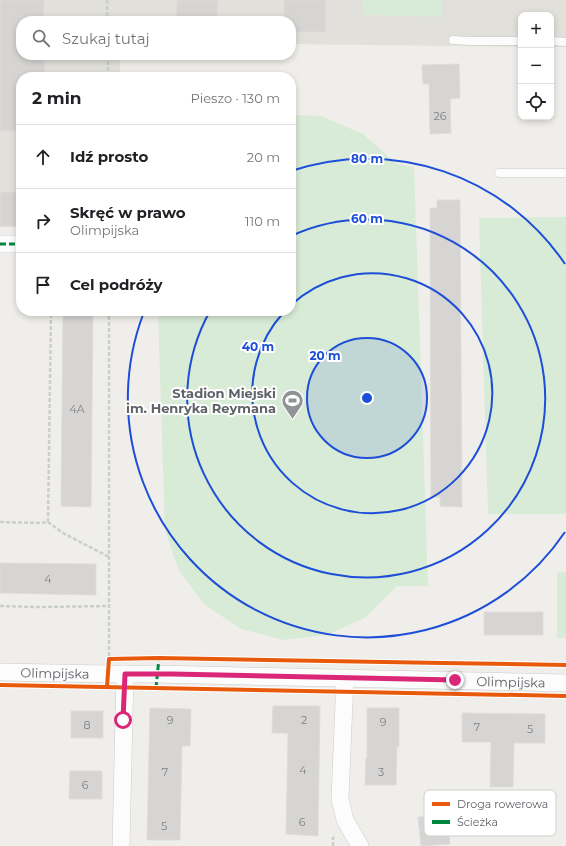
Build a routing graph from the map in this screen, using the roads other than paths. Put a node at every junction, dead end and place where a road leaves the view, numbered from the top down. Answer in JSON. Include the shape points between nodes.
{"nodes":[{"id":1,"x":453,"y":40,"type":"dead end"},
{"id":2,"x":518,"y":41,"type":"edge"},
{"id":3,"x":554,"y":41,"type":"edge"},
{"id":4,"x":566,"y":42,"type":"edge"},
{"id":5,"x":500,"y":173,"type":"dead end"},
{"id":6,"x":566,"y":173,"type":"edge"},
{"id":7,"x":0,"y":244,"type":"edge"},
{"id":8,"x":16,"y":244,"type":"edge"},
{"id":9,"x":0,"y":672,"type":"edge"},
{"id":10,"x":125,"y":674,"type":"junction"},
{"id":11,"x":345,"y":678,"type":"junction"},
{"id":12,"x":566,"y":683,"type":"edge"},
{"id":13,"x":121,"y":846,"type":"edge"},
{"id":14,"x":360,"y":846,"type":"edge"}],
"edges":[{"from":1,"to":2,"type":"lane"},
{"from":3,"to":4,"type":"lane"},
{"from":5,"to":6,"type":"lane"},
{"from":7,"to":8,"type":"street"},
{"from":9,"to":10,"type":"street","name":"Olimpijska"},
{"from":10,"to":11,"type":"street","name":"Olimpijska"},
{"from":10,"to":13,"type":"street"},
{"from":11,"to":12,"type":"street","name":"Olimpijska"},
{"from":11,"to":14,"type":"street","via":[[340,799],[345,820]]}]}
